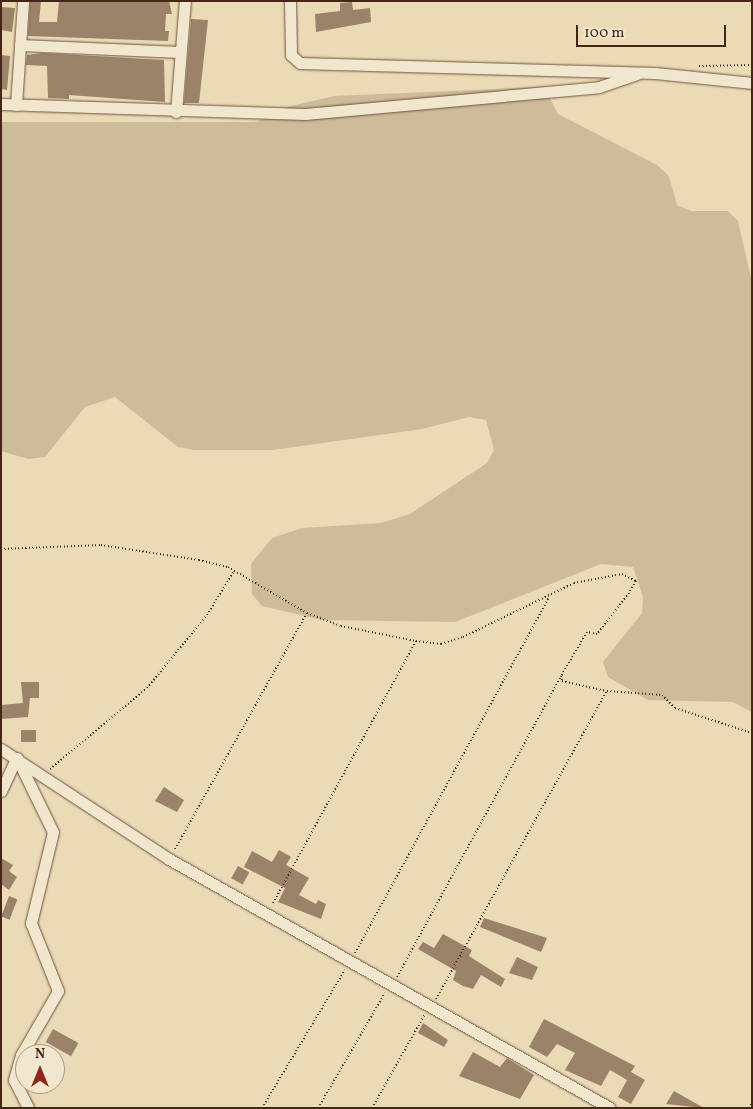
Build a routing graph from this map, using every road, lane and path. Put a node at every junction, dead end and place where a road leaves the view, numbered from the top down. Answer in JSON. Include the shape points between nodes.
{"nodes":[{"id":1,"x":23,"y":1,"type":"edge"},
{"id":2,"x":184,"y":1,"type":"edge"},
{"id":3,"x":290,"y":1,"type":"edge"},
{"id":4,"x":20,"y":45,"type":"junction"},
{"id":5,"x":180,"y":52,"type":"junction"},
{"id":6,"x":637,"y":74,"type":"junction"},
{"id":7,"x":752,"y":83,"type":"edge"},
{"id":8,"x":1,"y":104,"type":"edge"},
{"id":9,"x":16,"y":105,"type":"junction"},
{"id":10,"x":176,"y":112,"type":"junction"},
{"id":11,"x":1,"y":549,"type":"edge"},
{"id":12,"x":234,"y":571,"type":"junction"},
{"id":13,"x":549,"y":598,"type":"junction"},
{"id":14,"x":307,"y":613,"type":"junction"},
{"id":15,"x":416,"y":641,"type":"junction"},
{"id":16,"x":561,"y":676,"type":"junction"},
{"id":17,"x":607,"y":691,"type":"junction"},
{"id":18,"x":752,"y":733,"type":"edge"},
{"id":19,"x":1,"y":749,"type":"edge"},
{"id":20,"x":17,"y":758,"type":"junction"},
{"id":21,"x":45,"y":775,"type":"junction"},
{"id":22,"x":1,"y":791,"type":"edge"},
{"id":23,"x":169,"y":859,"type":"junction"},
{"id":24,"x":267,"y":914,"type":"junction"},
{"id":25,"x":350,"y":961,"type":"junction"},
{"id":26,"x":391,"y":985,"type":"junction"},
{"id":27,"x":430,"y":1006,"type":"junction"},
{"id":28,"x":752,"y":1103,"type":"edge"},
{"id":29,"x":28,"y":1108,"type":"edge"},
{"id":30,"x":262,"y":1108,"type":"edge"},
{"id":31,"x":318,"y":1108,"type":"edge"},
{"id":32,"x":372,"y":1108,"type":"edge"},
{"id":33,"x":610,"y":1108,"type":"edge"},
{"id":34,"x":749,"y":1108,"type":"edge"}],
"edges":[{"from":1,"to":4,"type":"street"},
{"from":2,"to":5,"type":"street"},
{"from":3,"to":6,"type":"street","via":[[291,55],[300,63]]},
{"from":4,"to":5,"type":"street"},
{"from":4,"to":9,"type":"street"},
{"from":5,"to":10,"type":"street"},
{"from":6,"to":7,"type":"street"},
{"from":6,"to":10,"type":"street","via":[[599,87],[360,111]]},
{"from":8,"to":9,"type":"street"},
{"from":9,"to":10,"type":"street"},
{"from":11,"to":12,"type":"path","via":[[101,545],[199,560]]},
{"from":12,"to":14,"type":"path"},
{"from":12,"to":21,"type":"path","via":[[207,615],[147,688]]},
{"from":13,"to":15,"type":"path","via":[[463,637],[441,644]]},
{"from":13,"to":16,"type":"path","via":[[574,583],[599,577],[622,574],[636,581],[597,634],[587,632]]},
{"from":13,"to":25,"type":"path"},
{"from":14,"to":15,"type":"path","via":[[341,626]]},
{"from":14,"to":23,"type":"path"},
{"from":15,"to":24,"type":"path"},
{"from":16,"to":17,"type":"path","via":[[562,681]]},
{"from":16,"to":26,"type":"path"},
{"from":17,"to":18,"type":"path","via":[[662,695],[675,708]]},
{"from":17,"to":27,"type":"path"},
{"from":19,"to":20,"type":"street"},
{"from":20,"to":21,"type":"street"},
{"from":20,"to":22,"type":"street"},
{"from":20,"to":29,"type":"street","via":[[53,832],[31,924],[58,991],[21,1055],[14,1080]]},
{"from":21,"to":23,"type":"street"},
{"from":23,"to":24,"type":"street"},
{"from":24,"to":25,"type":"street"},
{"from":25,"to":26,"type":"street"},
{"from":25,"to":30,"type":"path"},
{"from":26,"to":27,"type":"street"},
{"from":26,"to":31,"type":"path"},
{"from":27,"to":32,"type":"path"},
{"from":27,"to":33,"type":"street"},
{"from":28,"to":34,"type":"path"}]}
